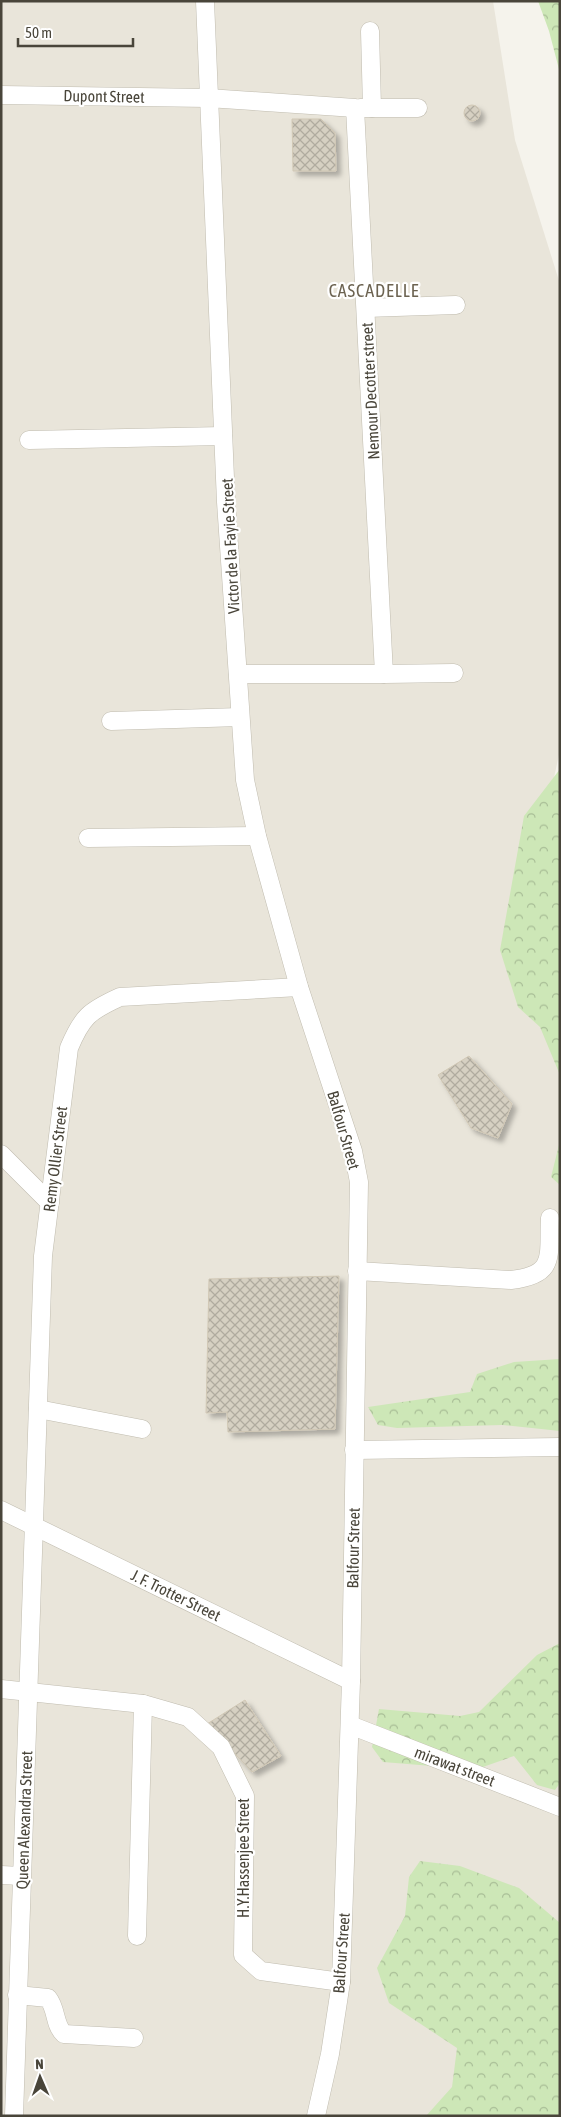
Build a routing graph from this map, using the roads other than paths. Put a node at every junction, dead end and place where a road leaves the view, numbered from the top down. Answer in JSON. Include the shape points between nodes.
{"nodes":[{"id":1,"x":205,"y":1,"type":"edge"},
{"id":2,"x":370,"y":31,"type":"dead end"},
{"id":3,"x":1,"y":95,"type":"edge"},
{"id":4,"x":208,"y":98,"type":"junction"},
{"id":5,"x":363,"y":108,"type":"junction"},
{"id":6,"x":418,"y":108,"type":"dead end"},
{"id":7,"x":456,"y":305,"type":"dead end"},
{"id":8,"x":366,"y":308,"type":"junction"},
{"id":9,"x":224,"y":436,"type":"junction"},
{"id":10,"x":29,"y":440,"type":"dead end"},
{"id":11,"x":454,"y":673,"type":"dead end"},
{"id":12,"x":238,"y":674,"type":"junction"},
{"id":13,"x":384,"y":674,"type":"junction"},
{"id":14,"x":240,"y":716,"type":"junction"},
{"id":15,"x":110,"y":721,"type":"dead end"},
{"id":16,"x":257,"y":836,"type":"junction"},
{"id":17,"x":88,"y":838,"type":"dead end"},
{"id":18,"x":299,"y":987,"type":"junction"},
{"id":19,"x":1,"y":1154,"type":"edge"},
{"id":20,"x":50,"y":1202,"type":"junction"},
{"id":21,"x":550,"y":1218,"type":"dead end"},
{"id":22,"x":357,"y":1271,"type":"junction"},
{"id":23,"x":38,"y":1409,"type":"junction"},
{"id":24,"x":142,"y":1429,"type":"dead end"},
{"id":25,"x":560,"y":1447,"type":"edge"},
{"id":26,"x":354,"y":1450,"type":"junction"},
{"id":27,"x":1,"y":1510,"type":"edge"},
{"id":28,"x":34,"y":1525,"type":"junction"},
{"id":29,"x":351,"y":1681,"type":"junction"},
{"id":30,"x":1,"y":1689,"type":"edge"},
{"id":31,"x":29,"y":1692,"type":"junction"},
{"id":32,"x":143,"y":1704,"type":"junction"},
{"id":33,"x":350,"y":1725,"type":"junction"},
{"id":34,"x":560,"y":1807,"type":"edge"},
{"id":35,"x":1,"y":1875,"type":"edge"},
{"id":36,"x":21,"y":1876,"type":"junction"},
{"id":37,"x":137,"y":1936,"type":"dead end"},
{"id":38,"x":342,"y":1982,"type":"junction"},
{"id":39,"x":18,"y":1995,"type":"junction"},
{"id":40,"x":134,"y":2038,"type":"dead end"},
{"id":41,"x":14,"y":2116,"type":"edge"},
{"id":42,"x":316,"y":2116,"type":"edge"}],
"edges":[{"from":1,"to":4,"type":"street","name":"Victor de la Fayie Street"},
{"from":2,"to":5,"type":"street","name":"Nemour Decotter street"},
{"from":3,"to":4,"type":"street","name":"Dupont Street"},
{"from":4,"to":5,"type":"street"},
{"from":4,"to":9,"type":"street","name":"Victor de la Fayie Street"},
{"from":5,"to":6,"type":"street"},
{"from":5,"to":8,"type":"street","name":"Nemour Decotter street"},
{"from":7,"to":8,"type":"street"},
{"from":8,"to":13,"type":"street","name":"Nemour Decotter street"},
{"from":9,"to":10,"type":"street"},
{"from":9,"to":12,"type":"street","name":"Victor de la Fayie Street"},
{"from":11,"to":13,"type":"street"},
{"from":12,"to":13,"type":"street"},
{"from":12,"to":14,"type":"street","name":"Victor de la Fayie Street"},
{"from":14,"to":15,"type":"street"},
{"from":14,"to":16,"type":"street","name":"Victor de la Fayie Street","via":[[245,780]]},
{"from":16,"to":17,"type":"street"},
{"from":16,"to":18,"type":"street","name":"Victor de la Fayie Street"},
{"from":18,"to":20,"type":"street","name":"Remy Ollier Street","via":[[120,997],[96,1008],[78,1026],[69,1048]]},
{"from":18,"to":22,"type":"street","name":"Balfour Street","via":[[353,1151],[359,1182]]},
{"from":19,"to":20,"type":"street"},
{"from":20,"to":23,"type":"street","name":"Remy Ollier Street","via":[[43,1256]]},
{"from":21,"to":22,"type":"street","via":[[548,1258],[543,1271],[530,1278],[511,1280]]},
{"from":22,"to":26,"type":"street","name":"Balfour Street"},
{"from":23,"to":24,"type":"street"},
{"from":23,"to":28,"type":"street","name":"Remy Ollier Street"},
{"from":25,"to":26,"type":"street"},
{"from":26,"to":29,"type":"street","name":"Balfour Street"},
{"from":27,"to":28,"type":"street","name":"J. F. Trotter Street"},
{"from":28,"to":29,"type":"street","name":"J. F. Trotter Street"},
{"from":28,"to":31,"type":"street","name":"Queen Alexandra Street"},
{"from":29,"to":33,"type":"street","name":"Balfour Street"},
{"from":30,"to":31,"type":"street","name":"H.Y.Hassenjee Street"},
{"from":31,"to":32,"type":"street","name":"H.Y.Hassenjee Street"},
{"from":31,"to":36,"type":"street","name":"Queen Alexandra Street"},
{"from":32,"to":37,"type":"street"},
{"from":32,"to":38,"type":"street","name":"H.Y.Hassenjee Street","via":[[188,1717],[221,1747],[245,1796],[243,1955],[260,1971]]},
{"from":33,"to":34,"type":"street","name":"mirawat street"},
{"from":33,"to":38,"type":"street","name":"Balfour Street"},
{"from":35,"to":36,"type":"street"},
{"from":36,"to":39,"type":"street","name":"Queen Alexandra Street"},
{"from":38,"to":42,"type":"street","name":"Balfour Street"},
{"from":39,"to":40,"type":"street","via":[[48,1998],[64,2034]]},
{"from":39,"to":41,"type":"street","name":"Queen Alexandra Street"}]}
